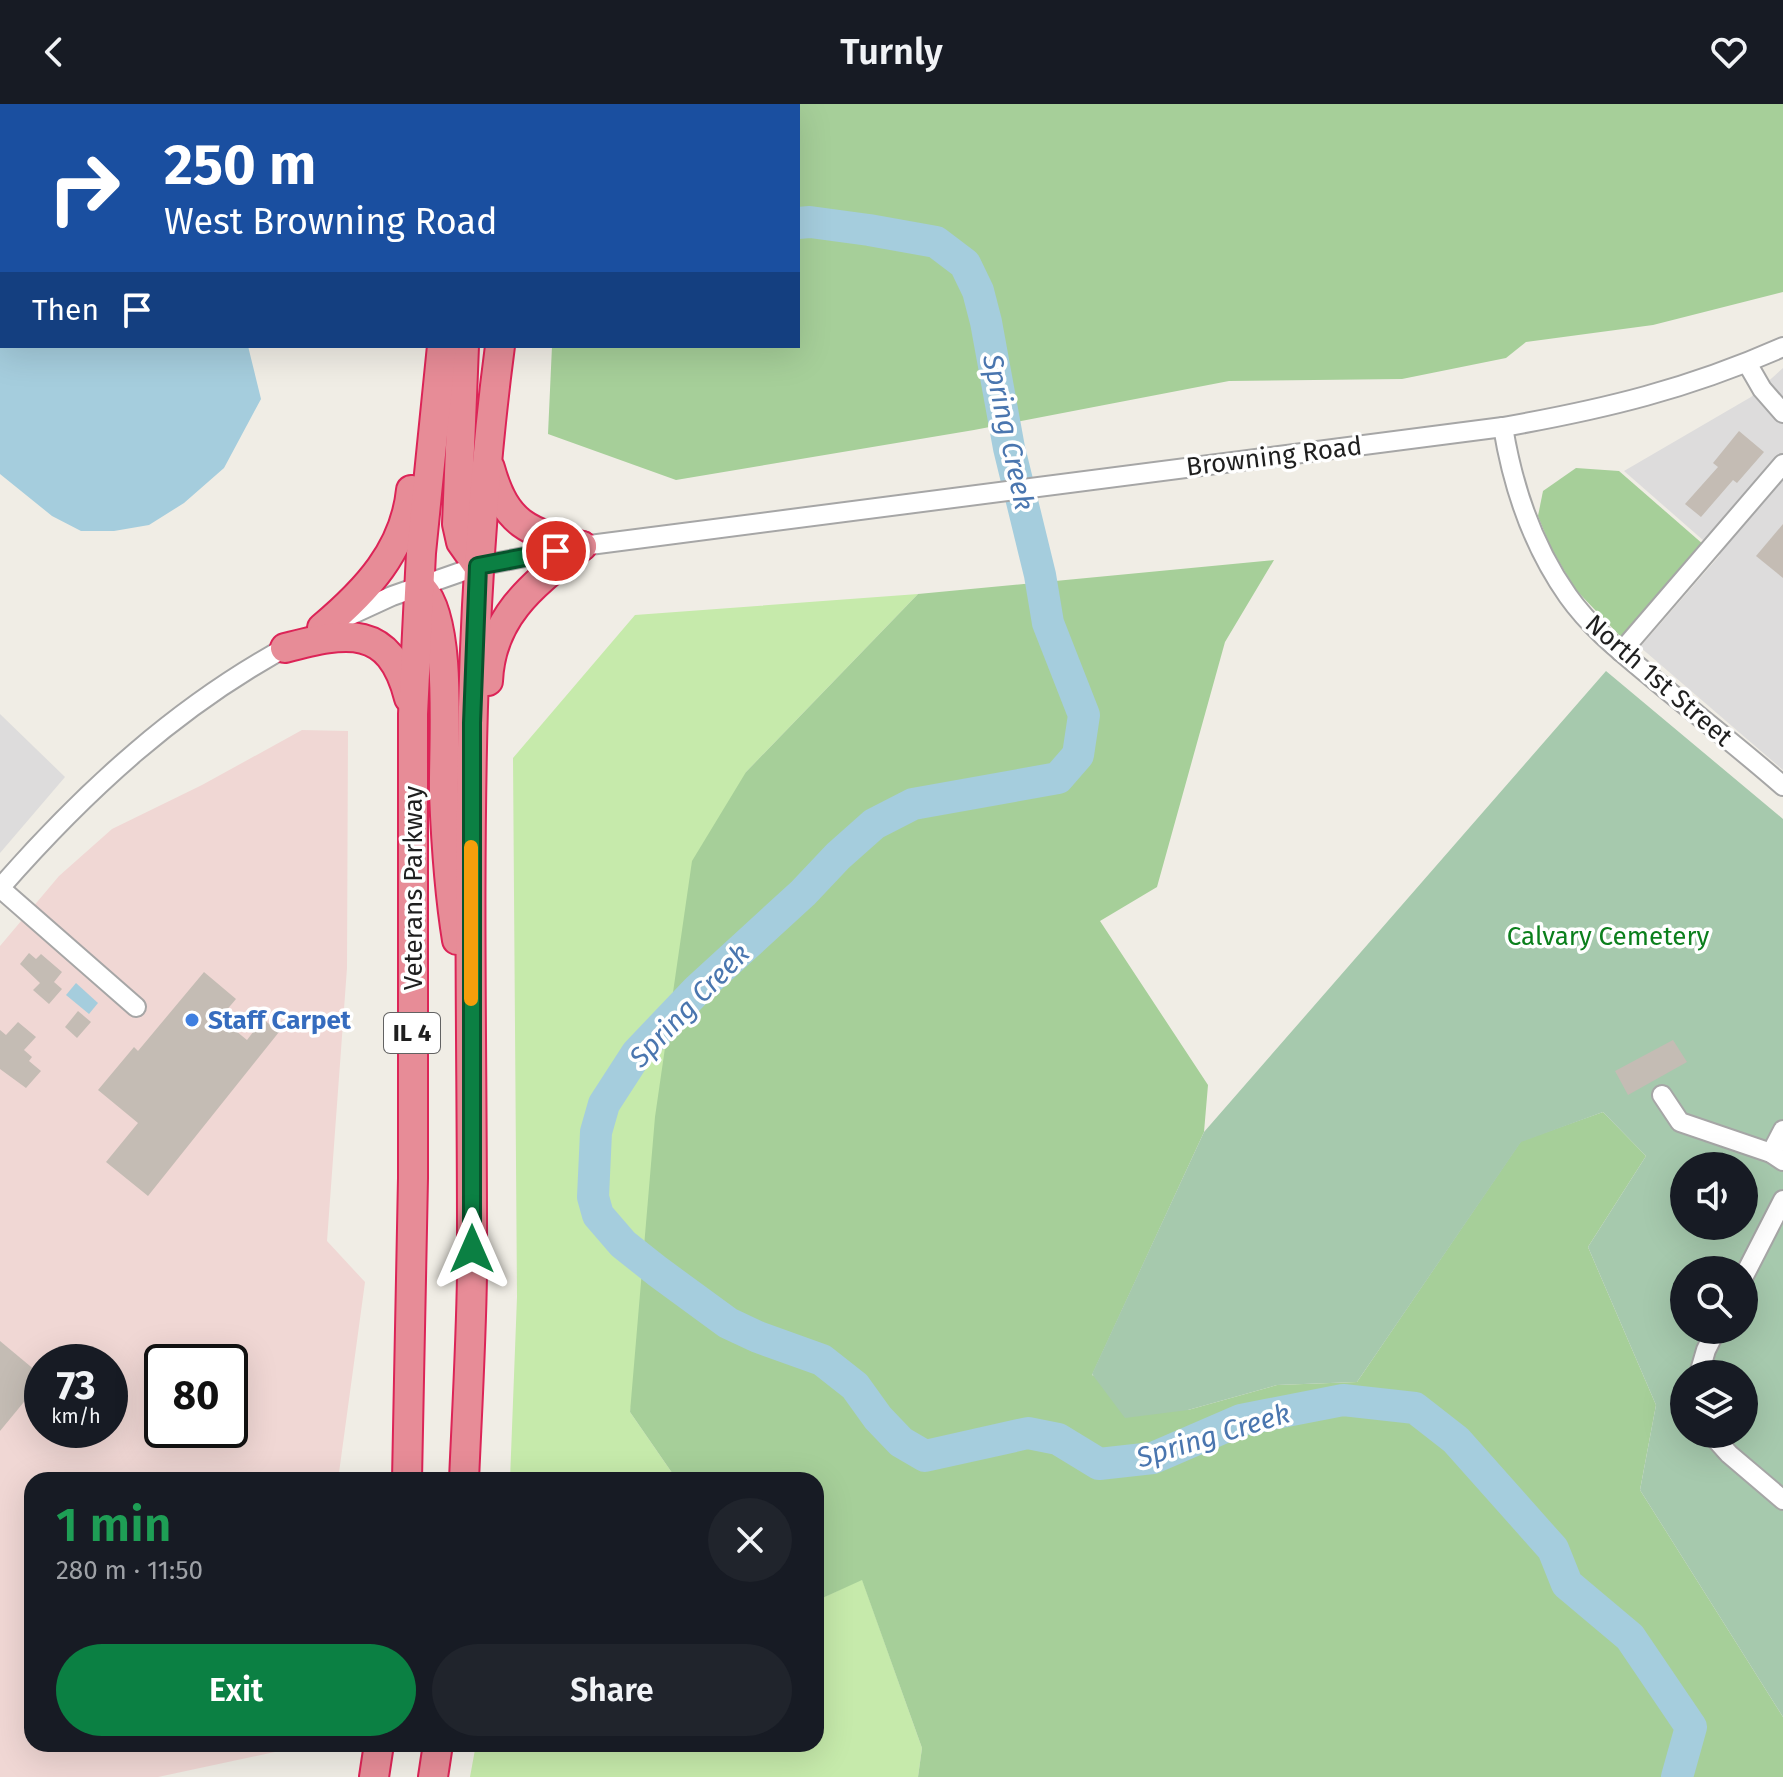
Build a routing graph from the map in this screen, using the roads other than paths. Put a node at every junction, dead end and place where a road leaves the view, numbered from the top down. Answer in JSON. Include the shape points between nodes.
{"nodes":[{"id":1,"x":1783,"y":347,"type":"edge"},
{"id":2,"x":427,"y":348,"type":"edge"},
{"id":3,"x":442,"y":348,"type":"edge"},
{"id":4,"x":464,"y":348,"type":"edge"},
{"id":5,"x":500,"y":348,"type":"edge"},
{"id":6,"x":1747,"y":363,"type":"junction"},
{"id":7,"x":1783,"y":413,"type":"edge"},
{"id":8,"x":1503,"y":427,"type":"junction"},
{"id":9,"x":488,"y":460,"type":"junction"},
{"id":10,"x":1783,"y":464,"type":"edge"},
{"id":11,"x":582,"y":546,"type":"junction"},
{"id":12,"x":478,"y":566,"type":"junction"},
{"id":13,"x":420,"y":587,"type":"junction"},
{"id":14,"x":322,"y":628,"type":"junction"},
{"id":15,"x":285,"y":648,"type":"junction"},
{"id":16,"x":1621,"y":652,"type":"junction"},
{"id":17,"x":413,"y":714,"type":"junction"},
{"id":18,"x":1783,"y":786,"type":"edge"},
{"id":19,"x":471,"y":845,"type":"junction"},
{"id":20,"x":0,"y":888,"type":"edge"},
{"id":21,"x":136,"y":1007,"type":"dead end"},
{"id":22,"x":471,"y":1025,"type":"junction"},
{"id":23,"x":1662,"y":1095,"type":"dead end"},
{"id":24,"x":1783,"y":1130,"type":"edge"},
{"id":25,"x":1777,"y":1157,"type":"edge"},
{"id":26,"x":1783,"y":1200,"type":"edge"},
{"id":27,"x":1754,"y":1256,"type":"edge"},
{"id":28,"x":1724,"y":1448,"type":"edge"},
{"id":29,"x":407,"y":1472,"type":"edge"},
{"id":30,"x":464,"y":1472,"type":"edge"},
{"id":31,"x":1783,"y":1500,"type":"edge"},
{"id":32,"x":378,"y":1752,"type":"edge"},
{"id":33,"x":437,"y":1752,"type":"edge"},
{"id":34,"x":374,"y":1777,"type":"edge"},
{"id":35,"x":433,"y":1777,"type":"edge"}],
"edges":[{"from":1,"to":6,"type":"street","name":"Browning Road"},
{"from":2,"to":14,"type":"highway","via":[[404,527],[379,571]]},
{"from":3,"to":13,"type":"highway","name":"Veterans Parkway","number":"IL 4"},
{"from":4,"to":12,"type":"highway","via":[[457,524],[461,542]]},
{"from":5,"to":9,"type":"highway","number":"IL 4"},
{"from":6,"to":7,"type":"street"},
{"from":6,"to":8,"type":"street","name":"Browning Road","via":[[1626,403]]},
{"from":8,"to":11,"type":"street","name":"Browning Road"},
{"from":8,"to":16,"type":"street","name":"North 1st Street","via":[[1519,501],[1551,570],[1594,628]]},
{"from":9,"to":11,"type":"highway","via":[[496,491],[512,517],[534,532]]},
{"from":9,"to":12,"type":"highway","number":"IL 4"},
{"from":10,"to":16,"type":"street"},
{"from":11,"to":12,"type":"street","name":"Browning Road"},
{"from":11,"to":19,"type":"highway","via":[[525,594],[493,647],[485,814]]},
{"from":12,"to":13,"type":"street","name":"Browning Road"},
{"from":12,"to":19,"type":"highway","number":"IL 4"},
{"from":13,"to":14,"type":"street","name":"Browning Road"},
{"from":13,"to":17,"type":"highway","name":"Veterans Parkway","number":"IL 4"},
{"from":13,"to":22,"type":"highway","via":[[429,597],[442,643],[452,913]]},
{"from":14,"to":15,"type":"street","name":"Browning Road"},
{"from":15,"to":17,"type":"highway","via":[[349,635],[375,643],[398,670]]},
{"from":15,"to":20,"type":"street","name":"Browning Road","via":[[232,679],[122,762]]},
{"from":16,"to":18,"type":"street","name":"North 1st Street"},
{"from":17,"to":29,"type":"highway","name":"Veterans Parkway","number":"IL 4"},
{"from":19,"to":22,"type":"highway","number":"IL 4"},
{"from":20,"to":21,"type":"street"},
{"from":22,"to":30,"type":"highway","number":"IL 4","via":[[472,1278]]},
{"from":23,"to":25,"type":"street","via":[[1680,1122]]},
{"from":24,"to":25,"type":"street"},
{"from":26,"to":27,"type":"street"},
{"from":28,"to":31,"type":"street"},
{"from":32,"to":34,"type":"highway"},
{"from":33,"to":35,"type":"highway"}]}
